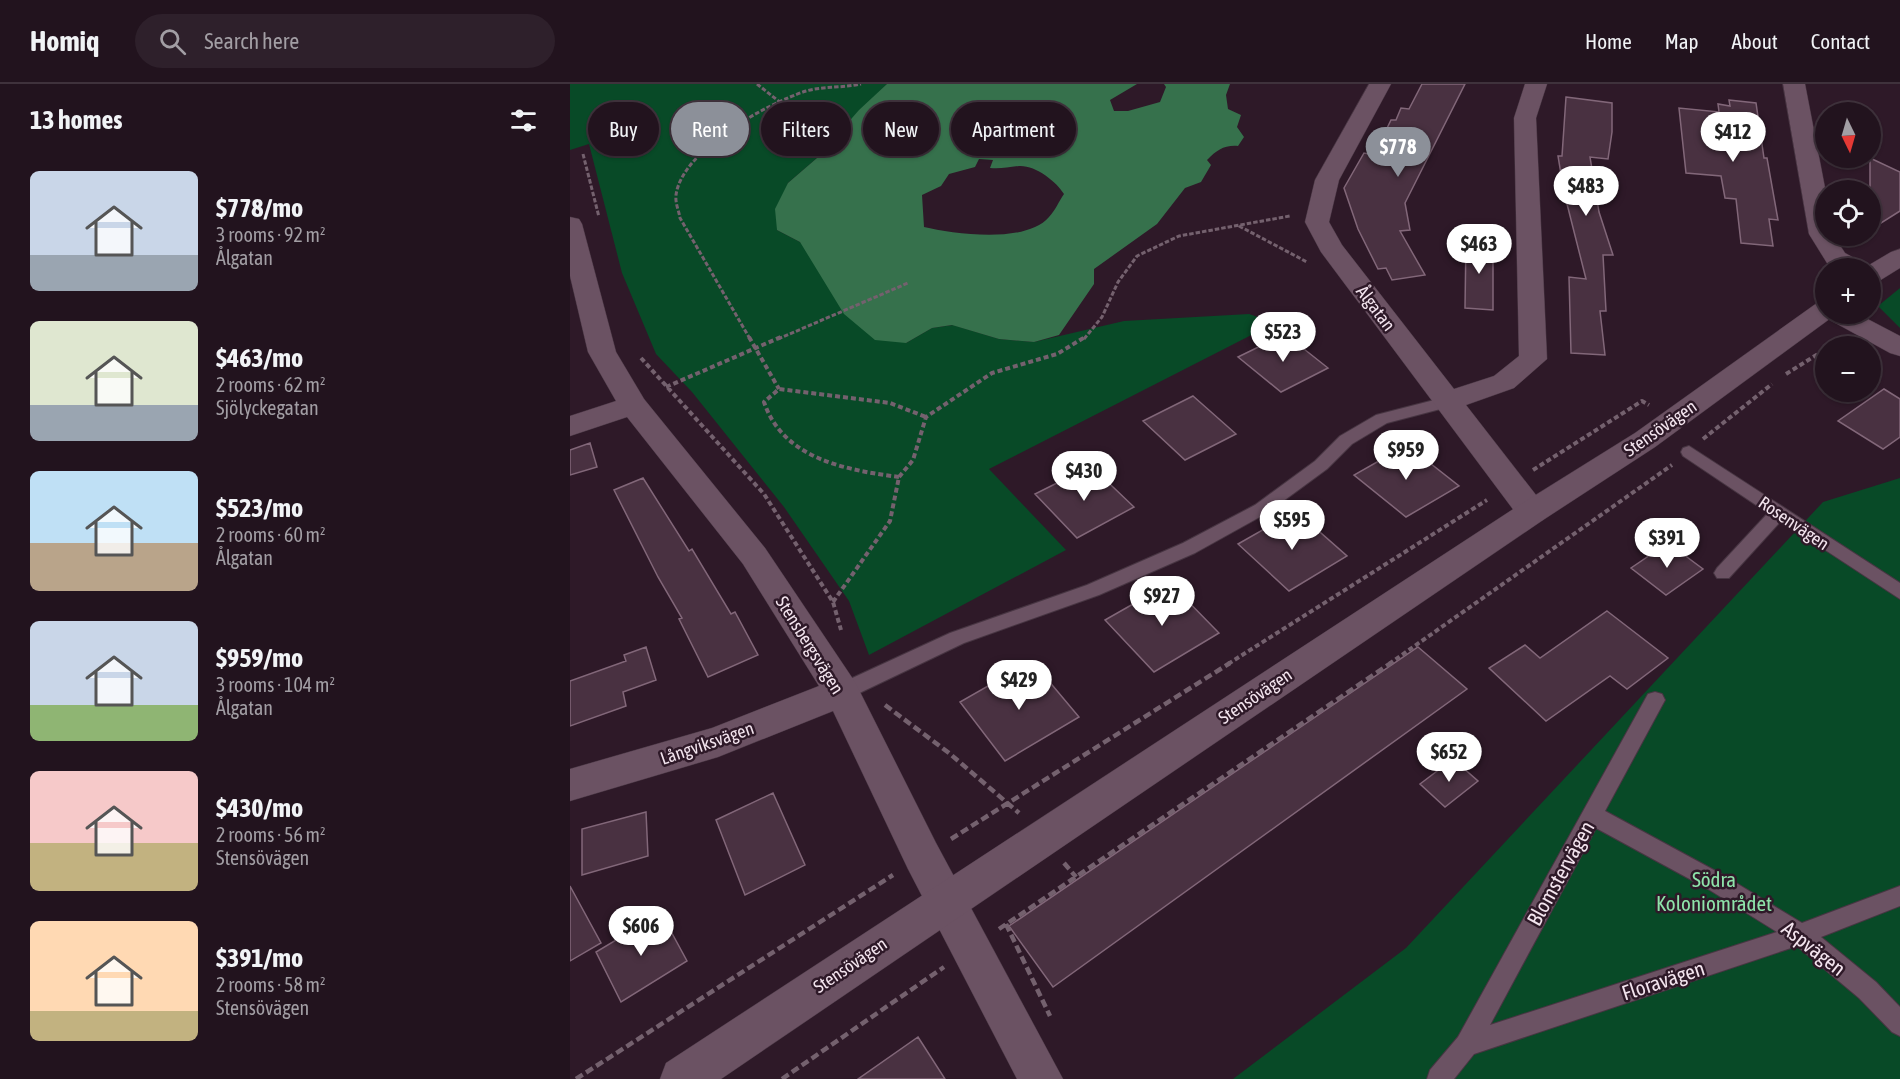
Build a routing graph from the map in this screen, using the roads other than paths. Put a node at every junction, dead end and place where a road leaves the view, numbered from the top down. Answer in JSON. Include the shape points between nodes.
{"nodes":[{"id":1,"x":1380,"y":84,"type":"edge"},
{"id":2,"x":1536,"y":84,"type":"edge"},
{"id":3,"x":1794,"y":84,"type":"edge"},
{"id":4,"x":586,"y":225,"type":"edge"},
{"id":5,"x":1900,"y":257,"type":"edge"},
{"id":6,"x":1836,"y":258,"type":"edge"},
{"id":7,"x":1881,"y":269,"type":"edge"},
{"id":8,"x":1815,"y":317,"type":"edge"},
{"id":9,"x":1858,"y":324,"type":"edge"},
{"id":10,"x":1900,"y":346,"type":"edge"},
{"id":11,"x":1446,"y":402,"type":"junction"},
{"id":12,"x":633,"y":405,"type":"junction"},
{"id":13,"x":570,"y":426,"type":"edge"},
{"id":14,"x":1689,"y":452,"type":"road end"},
{"id":15,"x":1521,"y":498,"type":"junction"},
{"id":16,"x":1779,"y":512,"type":"junction"},
{"id":17,"x":1723,"y":573,"type":"dead end"},
{"id":18,"x":1900,"y":592,"type":"edge"},
{"id":19,"x":854,"y":687,"type":"junction"},
{"id":20,"x":1655,"y":700,"type":"dead end"},
{"id":21,"x":570,"y":785,"type":"edge"},
{"id":22,"x":1592,"y":815,"type":"junction"},
{"id":23,"x":1900,"y":896,"type":"edge"},
{"id":24,"x":948,"y":900,"type":"junction"},
{"id":25,"x":1802,"y":934,"type":"junction"},
{"id":26,"x":1900,"y":1024,"type":"edge"},
{"id":27,"x":1466,"y":1045,"type":"junction"},
{"id":28,"x":682,"y":1079,"type":"edge"},
{"id":29,"x":1041,"y":1079,"type":"edge"},
{"id":30,"x":1439,"y":1079,"type":"edge"}],
"edges":[{"from":1,"to":11,"type":"street","name":"Ålgatan","via":[[1327,180],[1317,222],[1330,247]]},
{"from":2,"to":11,"type":"street","via":[[1525,118],[1533,359],[1504,382]]},
{"from":3,"to":6,"type":"street","via":[[1821,234]]},
{"from":4,"to":12,"type":"street","name":"Stensbergsvägen","via":[[602,352]]},
{"from":5,"to":7,"type":"street"},
{"from":8,"to":15,"type":"street","name":"Stensövägen","via":[[1674,419]]},
{"from":9,"to":10,"type":"street"},
{"from":11,"to":15,"type":"street","name":"Ålgatan"},
{"from":11,"to":19,"type":"lane","via":[[1382,419],[1346,440],[1321,465],[1261,509],[1189,548],[1093,590],[957,638]]},
{"from":12,"to":13,"type":"street"},
{"from":12,"to":19,"type":"street","name":"Stensbergsvägen"},
{"from":14,"to":16,"type":"lane","name":"Rosenvägen"},
{"from":15,"to":24,"type":"street","name":"Stensövägen"},
{"from":16,"to":17,"type":"lane"},
{"from":16,"to":18,"type":"lane","name":"Rosenvägen"},
{"from":19,"to":21,"type":"street","name":"Långviksvägen","via":[[718,742]]},
{"from":19,"to":24,"type":"street","name":"Stensbergsvägen","via":[[922,856]]},
{"from":20,"to":22,"type":"lane","name":"Blomstervägen"},
{"from":22,"to":25,"type":"lane","name":"Aspvägen","via":[[1734,892]]},
{"from":22,"to":27,"type":"lane","name":"Blomstervägen"},
{"from":23,"to":25,"type":"lane","name":"Floravägen"},
{"from":24,"to":28,"type":"street","name":"Stensövägen"},
{"from":24,"to":29,"type":"street","name":"Stensbergsvägen","via":[[989,936]]},
{"from":25,"to":26,"type":"lane","name":"Aspvägen"},
{"from":25,"to":27,"type":"lane","name":"Floravägen"},
{"from":27,"to":30,"type":"lane"}]}
